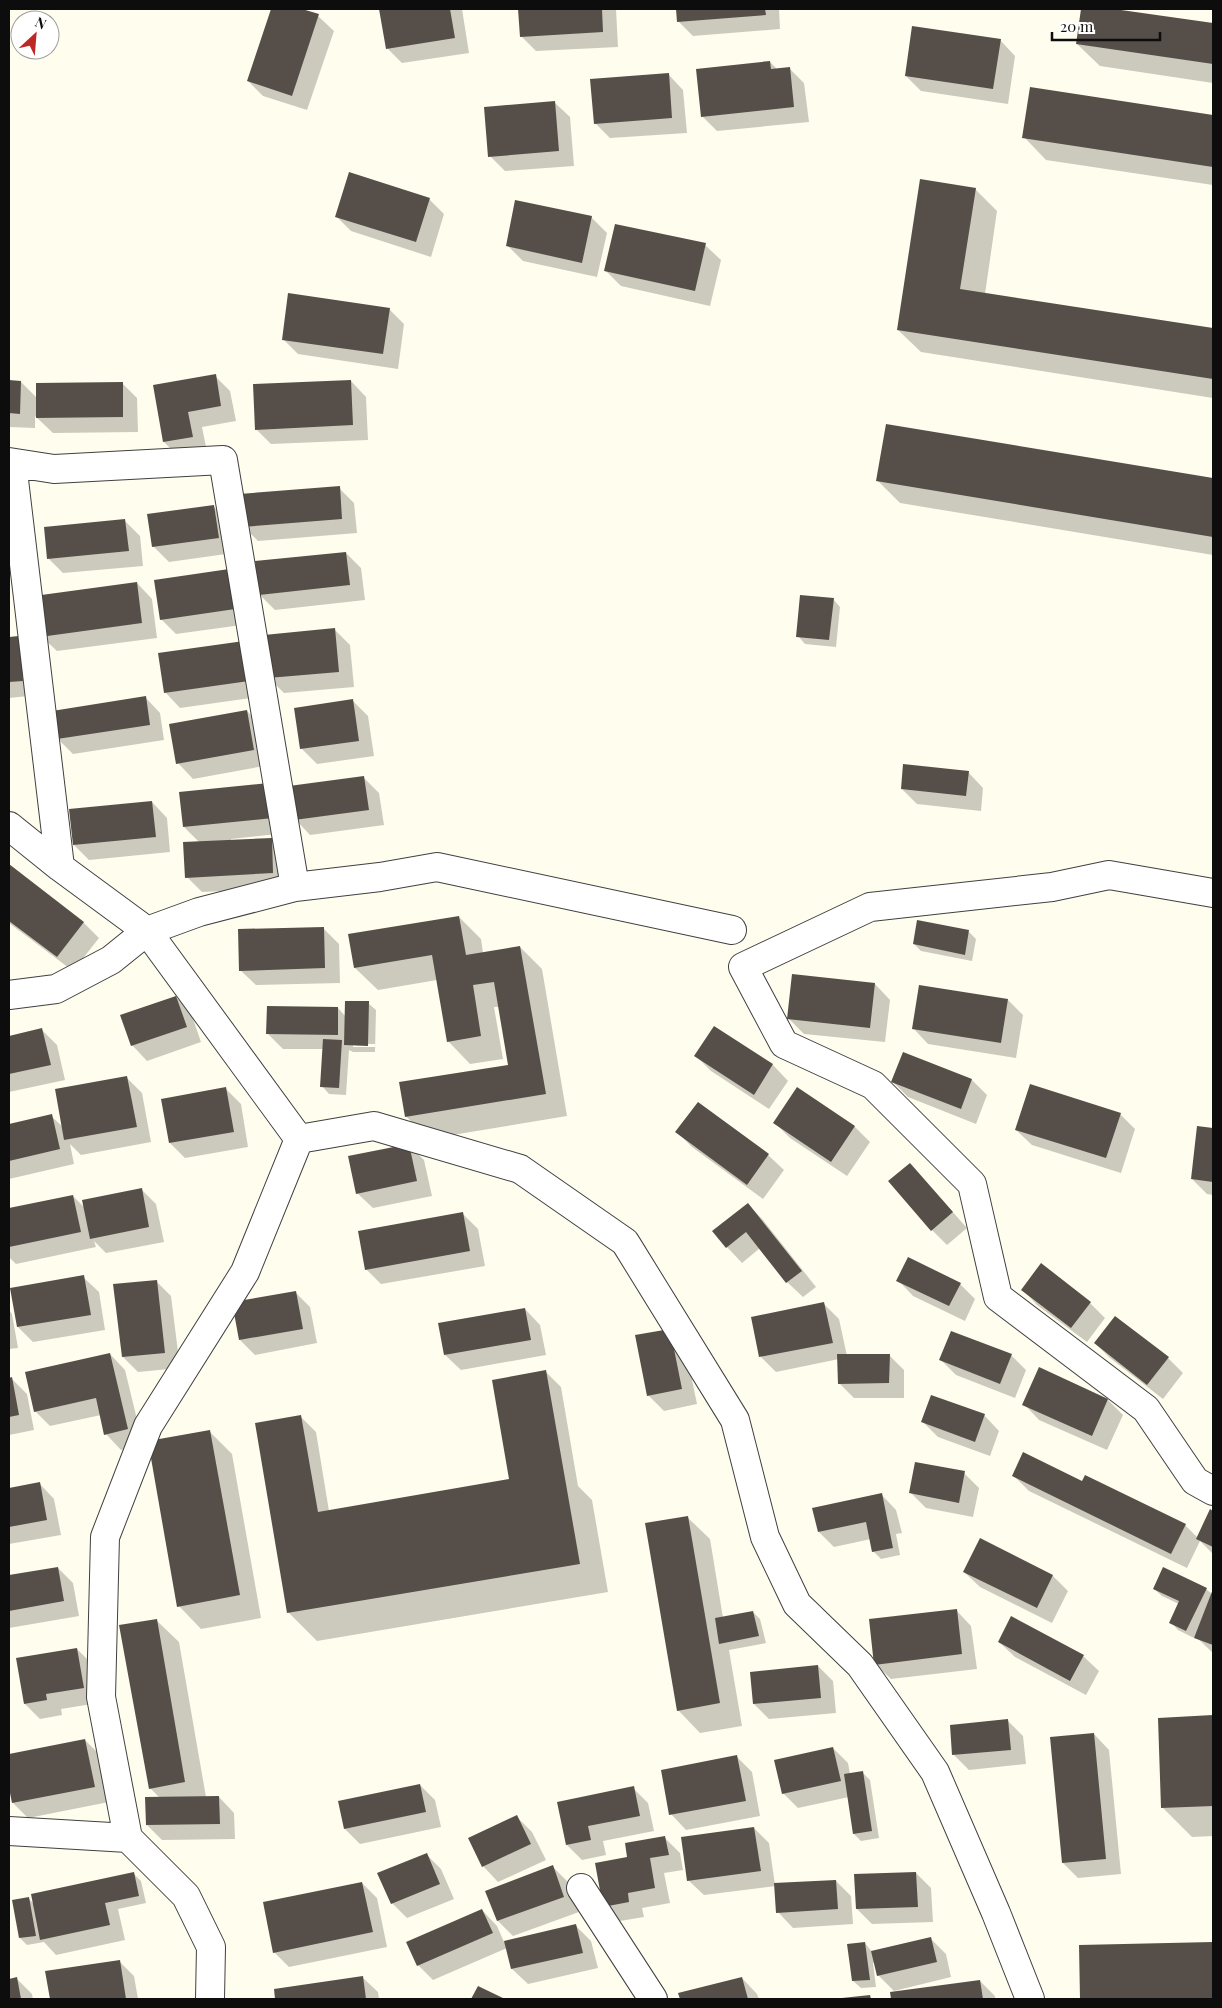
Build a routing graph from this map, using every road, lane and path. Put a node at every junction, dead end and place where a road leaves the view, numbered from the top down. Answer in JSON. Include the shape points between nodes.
{"nodes":[{"id":1,"x":10,"y":462,"type":"edge"},
{"id":2,"x":9,"y":826,"type":"edge"},
{"id":3,"x":60,"y":867,"type":"junction"},
{"id":4,"x":295,"y":887,"type":"junction"},
{"id":5,"x":1213,"y":893,"type":"edge"},
{"id":6,"x":732,"y":930,"type":"dead end"},
{"id":7,"x":147,"y":931,"type":"junction"},
{"id":8,"x":9,"y":995,"type":"edge"},
{"id":9,"x":299,"y":1139,"type":"junction"},
{"id":10,"x":1213,"y":1491,"type":"edge"},
{"id":11,"x":9,"y":1831,"type":"edge"},
{"id":12,"x":128,"y":1838,"type":"junction"},
{"id":13,"x":580,"y":1888,"type":"dead end"},
{"id":14,"x":210,"y":1999,"type":"edge"},
{"id":15,"x":653,"y":1999,"type":"edge"},
{"id":16,"x":1030,"y":1999,"type":"edge"}],
"edges":[{"from":1,"to":3,"type":"street"},
{"from":1,"to":4,"type":"street","via":[[54,469],[223,460]]},
{"from":2,"to":3,"type":"street"},
{"from":3,"to":7,"type":"street"},
{"from":4,"to":6,"type":"street","via":[[437,868]]},
{"from":4,"to":7,"type":"street","via":[[199,912]]},
{"from":5,"to":10,"type":"street","via":[[1109,875],[1052,887],[870,907],[743,967],[784,1044],[873,1085],[972,1184],[998,1297],[1146,1409],[1195,1481]]},
{"from":7,"to":8,"type":"street","via":[[111,960],[56,989]]},
{"from":7,"to":9,"type":"street"},
{"from":9,"to":12,"type":"street","via":[[245,1272],[148,1426],[105,1537],[101,1697]]},
{"from":9,"to":16,"type":"street","via":[[374,1126],[520,1168],[625,1242],[736,1420],[765,1537],[797,1604],[860,1665],[934,1772]]},
{"from":11,"to":12,"type":"street"},
{"from":12,"to":14,"type":"street","via":[[186,1896],[211,1947]]},
{"from":13,"to":15,"type":"street"}]}
